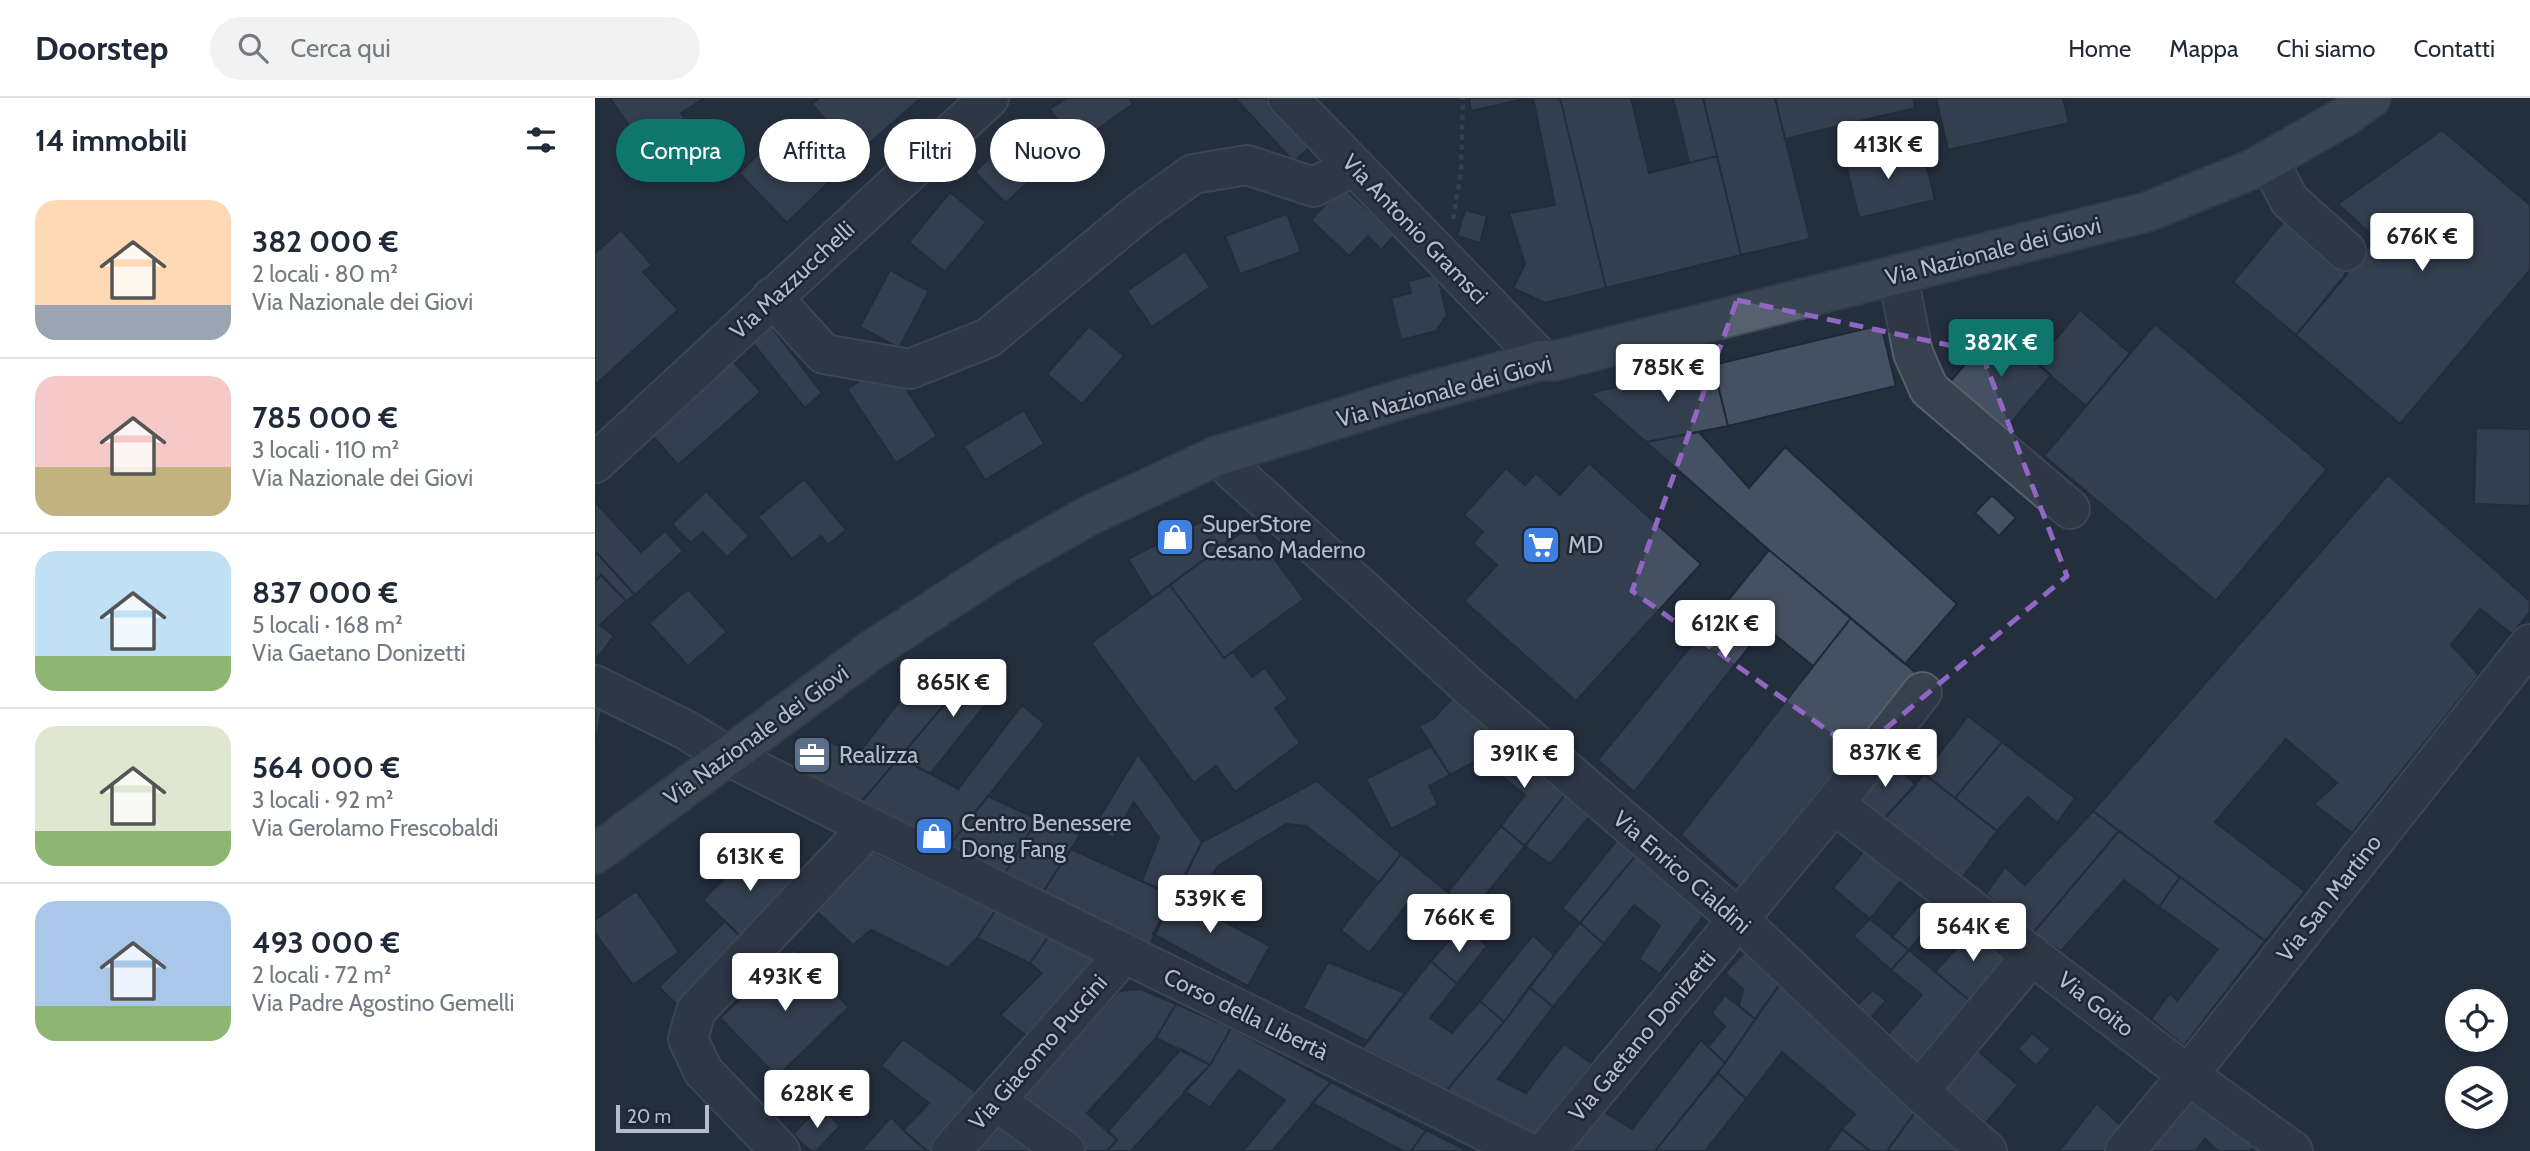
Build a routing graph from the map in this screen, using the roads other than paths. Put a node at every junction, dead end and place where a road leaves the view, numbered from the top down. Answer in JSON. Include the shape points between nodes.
{"nodes":[{"id":1,"x":989,"y":98,"type":"edge"},
{"id":2,"x":1288,"y":98,"type":"edge"},
{"id":3,"x":2371,"y":98,"type":"edge"},
{"id":4,"x":2268,"y":160,"type":"junction"},
{"id":5,"x":1354,"y":166,"type":"junction"},
{"id":6,"x":2346,"y":251,"type":"dead end"},
{"id":7,"x":1898,"y":275,"type":"junction"},
{"id":8,"x":772,"y":297,"type":"junction"},
{"id":9,"x":1542,"y":360,"type":"junction"},
{"id":10,"x":1217,"y":456,"type":"junction"},
{"id":11,"x":595,"y":463,"type":"edge"},
{"id":12,"x":2070,"y":509,"type":"dead end"},
{"id":13,"x":2530,"y":644,"type":"edge"},
{"id":14,"x":595,"y":685,"type":"edge"},
{"id":15,"x":1922,"y":692,"type":"dead end"},
{"id":16,"x":726,"y":755,"type":"junction"},
{"id":17,"x":1834,"y":804,"type":"junction"},
{"id":18,"x":869,"y":827,"type":"junction"},
{"id":19,"x":595,"y":854,"type":"edge"},
{"id":20,"x":1738,"y":919,"type":"junction"},
{"id":21,"x":1124,"y":954,"type":"junction"},
{"id":22,"x":2032,"y":955,"type":"junction"},
{"id":23,"x":2188,"y":1075,"type":"junction"},
{"id":24,"x":1919,"y":1091,"type":"junction"},
{"id":25,"x":996,"y":1101,"type":"junction"},
{"id":26,"x":780,"y":1151,"type":"edge"},
{"id":27,"x":951,"y":1151,"type":"edge"},
{"id":28,"x":1065,"y":1151,"type":"edge"},
{"id":29,"x":1524,"y":1151,"type":"edge"},
{"id":30,"x":1546,"y":1151,"type":"edge"},
{"id":31,"x":1987,"y":1151,"type":"edge"},
{"id":32,"x":2125,"y":1151,"type":"edge"},
{"id":33,"x":2293,"y":1151,"type":"edge"}],
"edges":[{"from":1,"to":8,"type":"street","name":"Via Mazzucchelli"},
{"from":2,"to":5,"type":"street","name":"Via Antonio Gramsci"},
{"from":3,"to":4,"type":"main road","name":"Via Nazionale dei Giovi"},
{"from":4,"to":6,"type":"street","via":[[2290,201]]},
{"from":4,"to":7,"type":"main road","name":"Via Nazionale dei Giovi","via":[[2147,212]]},
{"from":5,"to":8,"type":"street","via":[[1314,187],[1247,165],[1193,174],[988,338],[910,369],[824,354]]},
{"from":5,"to":9,"type":"street","name":"Via Antonio Gramsci"},
{"from":7,"to":9,"type":"main road","name":"Via Nazionale dei Giovi","via":[[1554,361]]},
{"from":7,"to":12,"type":"street","via":[[1913,353],[1929,389]]},
{"from":8,"to":11,"type":"street","name":"Via Mazzucchelli"},
{"from":9,"to":10,"type":"main road","name":"Via Nazionale dei Giovi"},
{"from":10,"to":16,"type":"main road","name":"Via Nazionale dei Giovi","via":[[1088,516],[1002,565],[872,650]]},
{"from":10,"to":20,"type":"street","name":"Via Enrico Cialdini","via":[[1466,684]]},
{"from":13,"to":23,"type":"street","name":"Via San Martino"},
{"from":14,"to":16,"type":"street","name":"Corso della Libertà"},
{"from":15,"to":17,"type":"street","name":"Via Gaetano Donizetti"},
{"from":16,"to":18,"type":"street","name":"Corso della Libertà"},
{"from":16,"to":19,"type":"main road","name":"Via Nazionale dei Giovi"},
{"from":17,"to":20,"type":"street","name":"Via Gaetano Donizetti"},
{"from":17,"to":22,"type":"street","name":"Via Goito"},
{"from":18,"to":21,"type":"street","name":"Corso della Libertà"},
{"from":18,"to":26,"type":"street","via":[[696,1011],[688,1039],[703,1071]]},
{"from":20,"to":24,"type":"street","name":"Via Enrico Cialdini"},
{"from":20,"to":30,"type":"street","name":"Via Gaetano Donizetti"},
{"from":21,"to":25,"type":"street","name":"Via Giacomo Puccini"},
{"from":21,"to":29,"type":"street","name":"Corso della Libertà"},
{"from":22,"to":23,"type":"street","name":"Via Goito"},
{"from":22,"to":24,"type":"street"},
{"from":23,"to":32,"type":"street","name":"Via San Martino"},
{"from":23,"to":33,"type":"street","name":"Via Goito"},
{"from":24,"to":31,"type":"street","name":"Via Enrico Cialdini"},
{"from":25,"to":27,"type":"street","name":"Via Giacomo Puccini"},
{"from":25,"to":28,"type":"street"}]}
